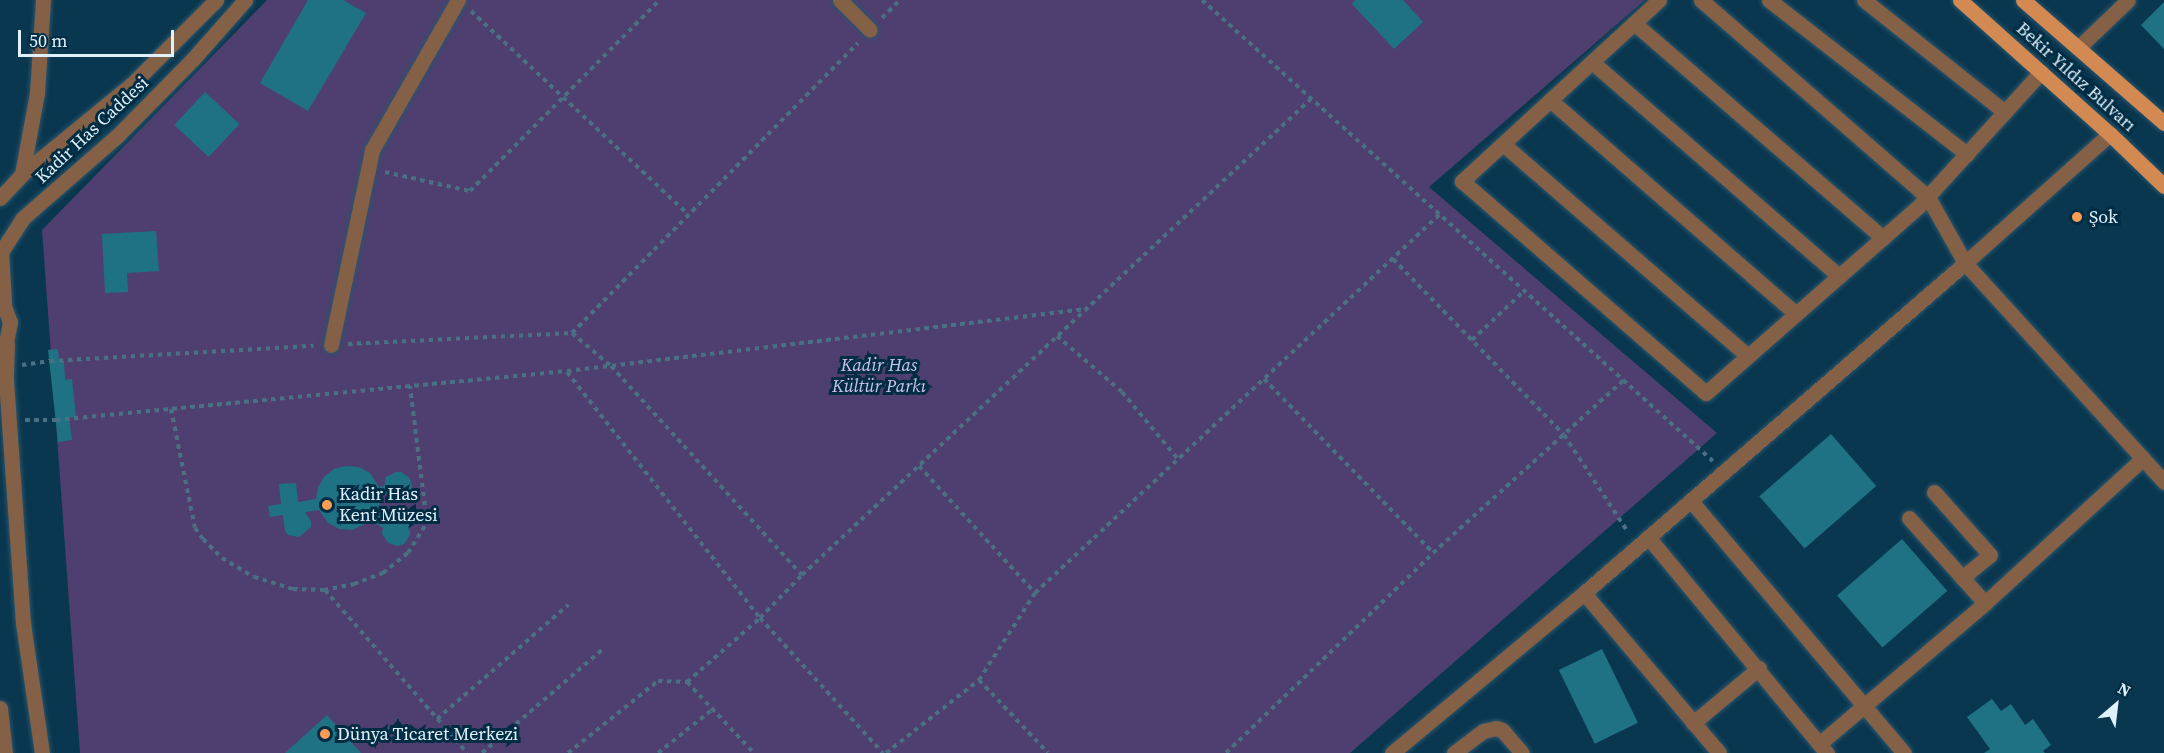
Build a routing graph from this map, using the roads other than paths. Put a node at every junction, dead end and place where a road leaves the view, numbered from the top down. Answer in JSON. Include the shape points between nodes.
{"nodes":[{"id":1,"x":43,"y":0,"type":"edge"},
{"id":2,"x":216,"y":0,"type":"edge"},
{"id":3,"x":245,"y":0,"type":"edge"},
{"id":4,"x":840,"y":0,"type":"edge"},
{"id":5,"x":1659,"y":0,"type":"edge"},
{"id":6,"x":1701,"y":0,"type":"edge"},
{"id":7,"x":1769,"y":0,"type":"edge"},
{"id":8,"x":1864,"y":0,"type":"edge"},
{"id":9,"x":1960,"y":0,"type":"edge"},
{"id":10,"x":2023,"y":0,"type":"edge"},
{"id":11,"x":2128,"y":0,"type":"edge"},
{"id":12,"x":463,"y":4,"type":"edge"},
{"id":13,"x":1634,"y":23,"type":"junction"},
{"id":14,"x":870,"y":30,"type":"road end"},
{"id":15,"x":2078,"y":48,"type":"junction"},
{"id":16,"x":1592,"y":62,"type":"junction"},
{"id":17,"x":2041,"y":72,"type":"junction"},
{"id":18,"x":1550,"y":100,"type":"junction"},
{"id":19,"x":2005,"y":112,"type":"junction"},
{"id":20,"x":2164,"y":123,"type":"edge"},
{"id":21,"x":2110,"y":134,"type":"junction"},
{"id":22,"x":1503,"y":144,"type":"junction"},
{"id":23,"x":1967,"y":154,"type":"junction"},
{"id":24,"x":22,"y":174,"type":"junction"},
{"id":25,"x":2164,"y":186,"type":"edge"},
{"id":26,"x":1928,"y":197,"type":"junction"},
{"id":27,"x":0,"y":198,"type":"edge"},
{"id":28,"x":1883,"y":238,"type":"junction"},
{"id":29,"x":1965,"y":263,"type":"junction"},
{"id":30,"x":1839,"y":276,"type":"junction"},
{"id":31,"x":2,"y":298,"type":"edge"},
{"id":32,"x":1796,"y":314,"type":"junction"},
{"id":33,"x":331,"y":345,"type":"dead end"},
{"id":34,"x":1748,"y":356,"type":"junction"},
{"id":35,"x":3,"y":364,"type":"edge"},
{"id":36,"x":2143,"y":458,"type":"junction"},
{"id":37,"x":2164,"y":482,"type":"edge"},
{"id":38,"x":1934,"y":492,"type":"dead end"},
{"id":39,"x":1690,"y":501,"type":"junction"},
{"id":40,"x":1909,"y":518,"type":"dead end"},
{"id":41,"x":1643,"y":542,"type":"junction"},
{"id":42,"x":1962,"y":578,"type":"junction"},
{"id":43,"x":1584,"y":593,"type":"junction"},
{"id":44,"x":1985,"y":603,"type":"junction"},
{"id":45,"x":1759,"y":668,"type":"junction"},
{"id":46,"x":1864,"y":705,"type":"junction"},
{"id":47,"x":0,"y":708,"type":"edge"},
{"id":48,"x":1693,"y":723,"type":"junction"},
{"id":49,"x":1823,"y":748,"type":"edge"},
{"id":50,"x":5,"y":753,"type":"edge"},
{"id":51,"x":42,"y":753,"type":"edge"},
{"id":52,"x":1392,"y":753,"type":"edge"},
{"id":53,"x":1454,"y":753,"type":"edge"},
{"id":54,"x":1522,"y":753,"type":"edge"},
{"id":55,"x":1719,"y":753,"type":"edge"},
{"id":56,"x":1904,"y":753,"type":"edge"}],
"edges":[{"from":1,"to":24,"type":"street","via":[[37,93]]},
{"from":2,"to":24,"type":"street","name":"Kadir Has Caddesi","via":[[132,84]]},
{"from":3,"to":31,"type":"street","name":"Kadir Has Caddesi","via":[[116,137],[23,218],[1,252]]},
{"from":4,"to":14,"type":"street"},
{"from":5,"to":13,"type":"street"},
{"from":6,"to":26,"type":"street"},
{"from":7,"to":23,"type":"street"},
{"from":8,"to":19,"type":"street"},
{"from":9,"to":17,"type":"main road","name":"Bekir Yıldız Bulvarı"},
{"from":10,"to":15,"type":"main road","name":"Bekir Yıldız Bulvarı"},
{"from":11,"to":15,"type":"street"},
{"from":12,"to":33,"type":"street","via":[[372,150]]},
{"from":13,"to":16,"type":"street"},
{"from":13,"to":28,"type":"street"},
{"from":15,"to":20,"type":"main road","name":"Bekir Yıldız Bulvarı"},
{"from":16,"to":18,"type":"street"},
{"from":16,"to":30,"type":"street"},
{"from":17,"to":19,"type":"street"},
{"from":17,"to":21,"type":"main road","name":"Bekir Yıldız Bulvarı"},
{"from":18,"to":22,"type":"street"},
{"from":18,"to":32,"type":"street"},
{"from":19,"to":23,"type":"street"},
{"from":21,"to":25,"type":"main road","name":"Bekir Yıldız Bulvarı"},
{"from":21,"to":29,"type":"street"},
{"from":22,"to":34,"type":"street"},
{"from":22,"to":34,"type":"street","via":[[1462,181],[1706,393]]},
{"from":23,"to":26,"type":"street"},
{"from":24,"to":27,"type":"street","name":"Kadir Has Caddesi"},
{"from":26,"to":28,"type":"street"},
{"from":26,"to":29,"type":"street"},
{"from":28,"to":30,"type":"street"},
{"from":29,"to":36,"type":"street"},
{"from":29,"to":39,"type":"street"},
{"from":30,"to":32,"type":"street"},
{"from":31,"to":35,"type":"street","name":"Kadir Has Caddesi","via":[[10,322]]},
{"from":32,"to":34,"type":"street"},
{"from":35,"to":51,"type":"street","name":"Kadir Has Caddesi","via":[[23,623]]},
{"from":36,"to":37,"type":"street"},
{"from":36,"to":44,"type":"street"},
{"from":38,"to":42,"type":"street","via":[[1990,555]]},
{"from":39,"to":41,"type":"street"},
{"from":39,"to":46,"type":"street"},
{"from":40,"to":42,"type":"street"},
{"from":41,"to":43,"type":"street"},
{"from":41,"to":45,"type":"street"},
{"from":42,"to":44,"type":"street"},
{"from":43,"to":48,"type":"street"},
{"from":43,"to":52,"type":"street"},
{"from":44,"to":46,"type":"street"},
{"from":45,"to":48,"type":"street"},
{"from":45,"to":49,"type":"street"},
{"from":46,"to":49,"type":"street"},
{"from":46,"to":56,"type":"street"},
{"from":47,"to":50,"type":"street"},
{"from":48,"to":55,"type":"street"},
{"from":53,"to":54,"type":"street","via":[[1483,730],[1496,728]]}]}
